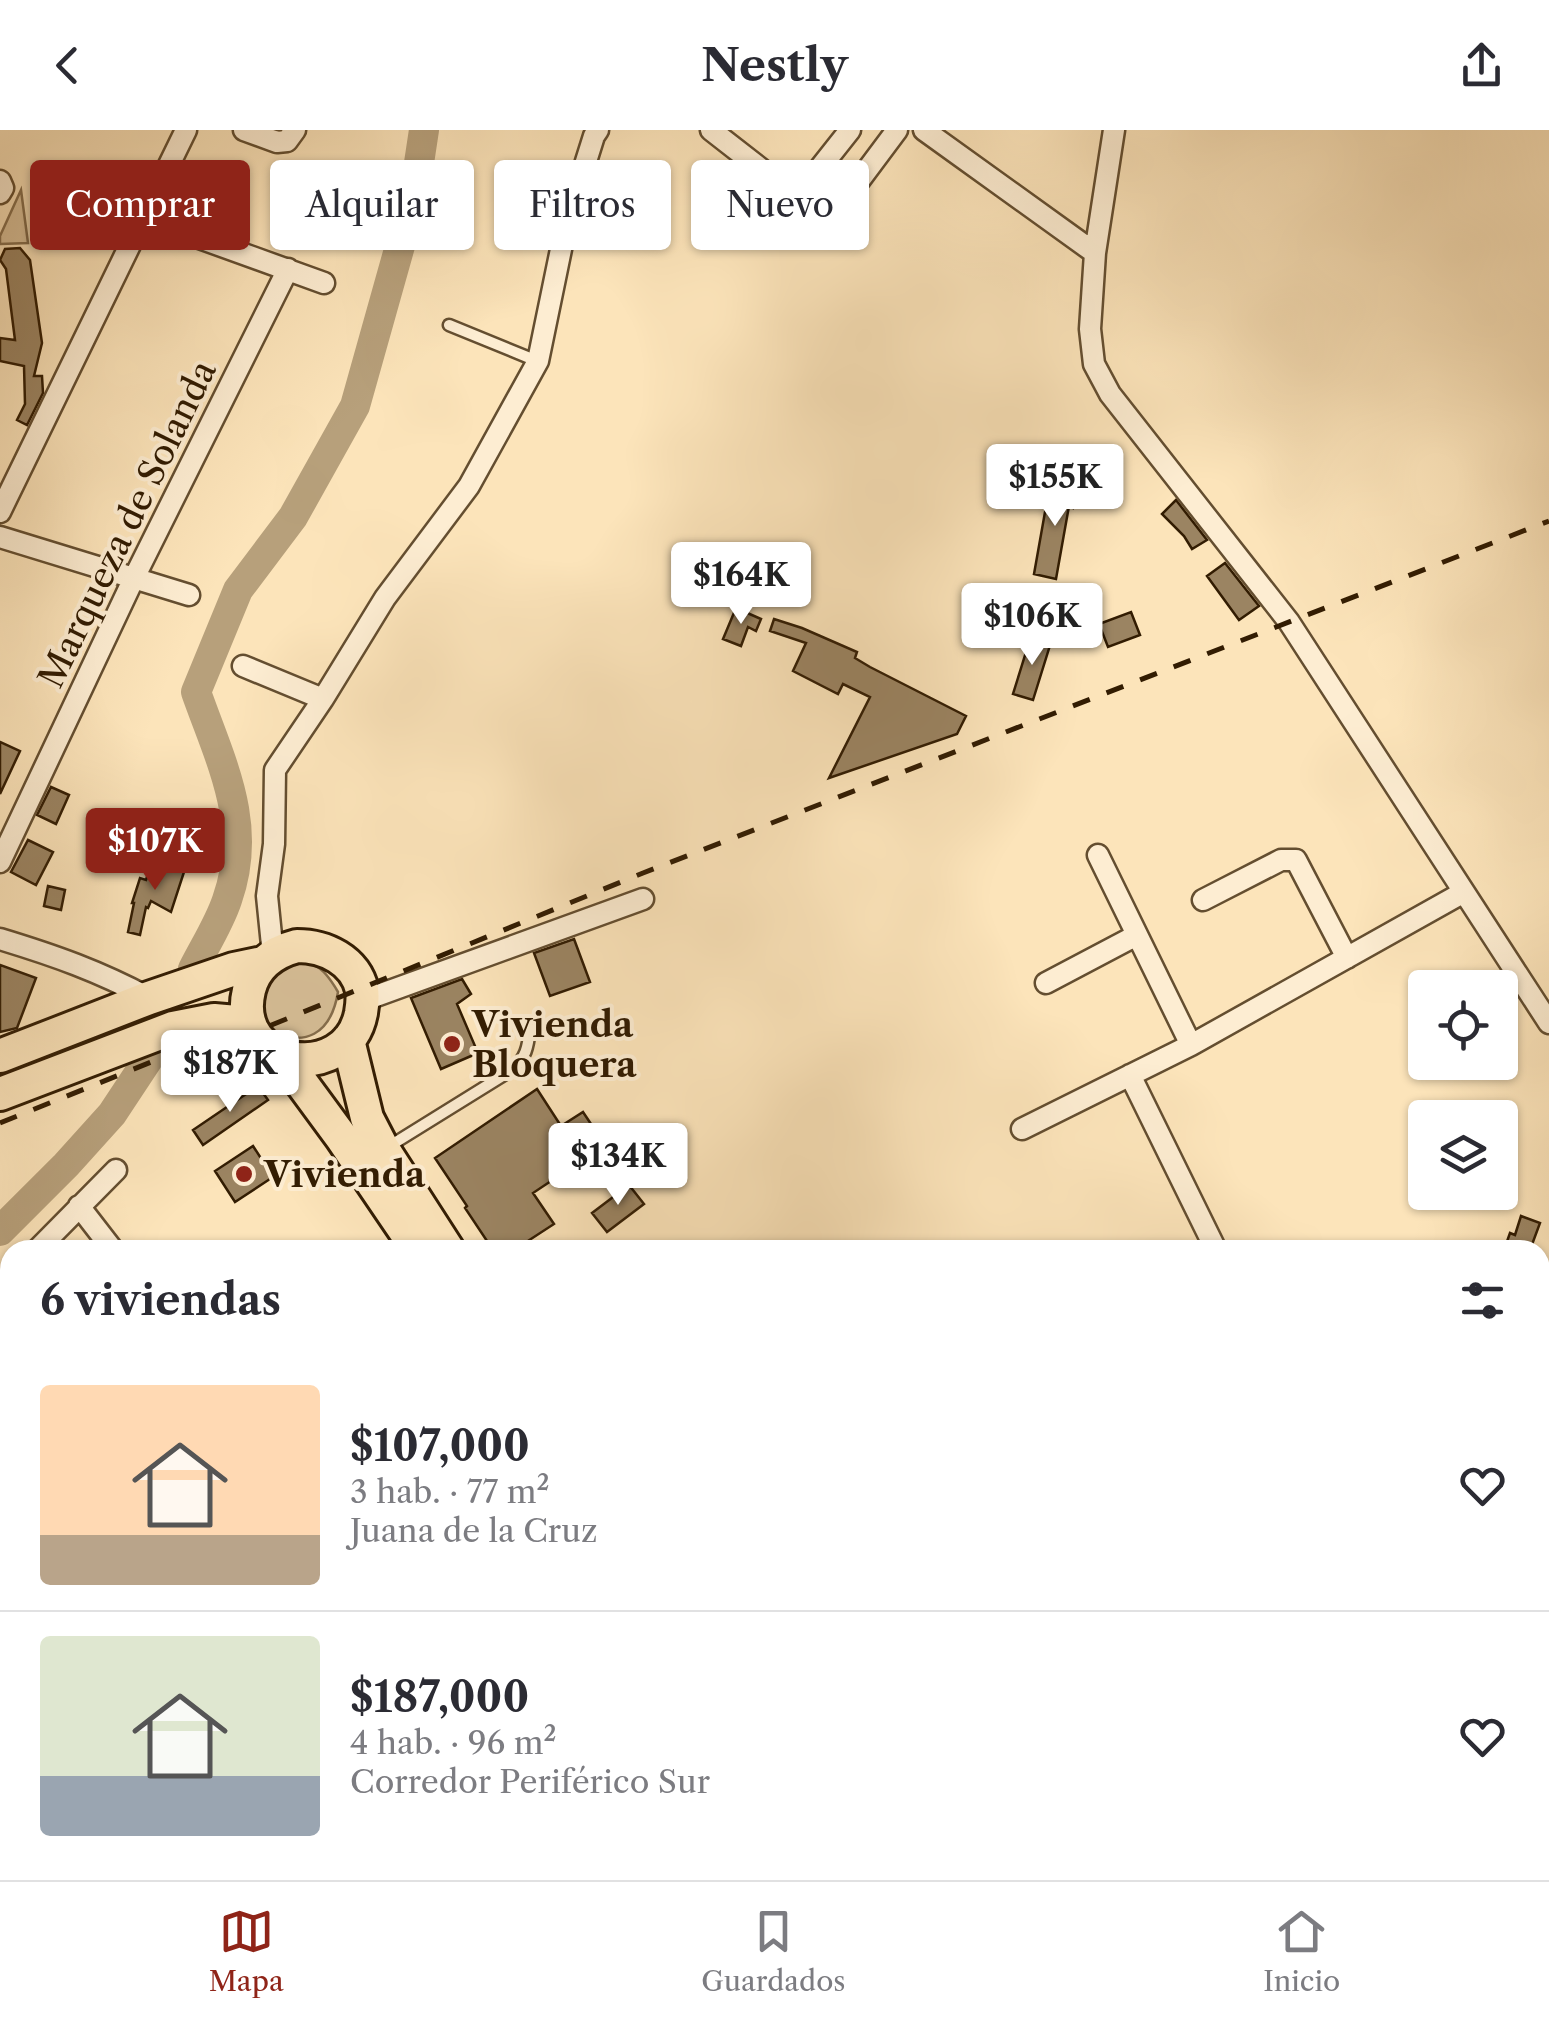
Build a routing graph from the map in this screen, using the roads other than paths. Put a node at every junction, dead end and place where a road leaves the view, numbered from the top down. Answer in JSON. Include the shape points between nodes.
{"nodes":[{"id":1,"x":186,"y":130,"type":"edge"},
{"id":2,"x":244,"y":130,"type":"edge"},
{"id":3,"x":295,"y":130,"type":"edge"},
{"id":4,"x":598,"y":130,"type":"edge"},
{"id":5,"x":710,"y":130,"type":"edge"},
{"id":6,"x":850,"y":130,"type":"edge"},
{"id":7,"x":897,"y":130,"type":"edge"},
{"id":8,"x":924,"y":130,"type":"edge"},
{"id":9,"x":1114,"y":130,"type":"edge"},
{"id":10,"x":172,"y":160,"type":"edge"},
{"id":11,"x":749,"y":160,"type":"edge"},
{"id":12,"x":826,"y":160,"type":"edge"},
{"id":13,"x":869,"y":167,"type":"edge"},
{"id":14,"x":128,"y":250,"type":"edge"},
{"id":15,"x":234,"y":250,"type":"edge"},
{"id":16,"x":1096,"y":252,"type":"junction"},
{"id":17,"x":288,"y":269,"type":"junction"},
{"id":18,"x":324,"y":283,"type":"dead end"},
{"id":19,"x":450,"y":325,"type":"dead end"},
{"id":20,"x":538,"y":362,"type":"junction"},
{"id":21,"x":0,"y":512,"type":"edge"},
{"id":22,"x":0,"y":536,"type":"edge"},
{"id":23,"x":134,"y":578,"type":"junction"},
{"id":24,"x":190,"y":595,"type":"dead end"},
{"id":25,"x":243,"y":666,"type":"dead end"},
{"id":26,"x":323,"y":699,"type":"junction"},
{"id":27,"x":1098,"y":855,"type":"dead end"},
{"id":28,"x":0,"y":862,"type":"edge"},
{"id":29,"x":1464,"y":892,"type":"junction"},
{"id":30,"x":642,"y":899,"type":"dead end"},
{"id":31,"x":1203,"y":900,"type":"dead end"},
{"id":32,"x":1137,"y":935,"type":"junction"},
{"id":33,"x":0,"y":940,"type":"edge"},
{"id":34,"x":1347,"y":958,"type":"junction"},
{"id":35,"x":268,"y":959,"type":"junction"},
{"id":36,"x":1046,"y":983,"type":"dead end"},
{"id":37,"x":149,"y":998,"type":"junction"},
{"id":38,"x":362,"y":1001,"type":"junction"},
{"id":39,"x":1549,"y":1023,"type":"edge"},
{"id":40,"x":248,"y":1024,"type":"junction"},
{"id":41,"x":530,"y":1029,"type":"dead end"},
{"id":42,"x":348,"y":1040,"type":"junction"},
{"id":43,"x":1192,"y":1045,"type":"junction"},
{"id":44,"x":281,"y":1055,"type":"junction"},
{"id":45,"x":0,"y":1056,"type":"edge"},
{"id":46,"x":1130,"y":1075,"type":"junction"},
{"id":47,"x":0,"y":1094,"type":"edge"},
{"id":48,"x":1022,"y":1129,"type":"dead end"},
{"id":49,"x":383,"y":1149,"type":"junction"},
{"id":50,"x":116,"y":1170,"type":"dead end"},
{"id":51,"x":79,"y":1206,"type":"junction"},
{"id":52,"x":47,"y":1240,"type":"edge"},
{"id":53,"x":105,"y":1240,"type":"edge"},
{"id":54,"x":411,"y":1240,"type":"edge"},
{"id":55,"x":442,"y":1240,"type":"edge"},
{"id":56,"x":1211,"y":1240,"type":"edge"}],
"edges":[{"from":1,"to":10,"type":"street"},
{"from":2,"to":3,"type":"street","via":[[277,142],[287,142]]},
{"from":4,"to":20,"type":"street","via":[[566,226]]},
{"from":5,"to":11,"type":"street"},
{"from":6,"to":12,"type":"street"},
{"from":7,"to":13,"type":"street"},
{"from":8,"to":16,"type":"street"},
{"from":9,"to":16,"type":"street"},
{"from":14,"to":21,"type":"street"},
{"from":15,"to":17,"type":"street"},
{"from":16,"to":29,"type":"street","via":[[1090,329],[1094,364],[1110,394],[1289,622]]},
{"from":17,"to":18,"type":"street"},
{"from":17,"to":23,"type":"street","name":"Marqueza de Solanda"},
{"from":19,"to":20,"type":"lane"},
{"from":20,"to":26,"type":"street","via":[[469,486],[385,598]]},
{"from":22,"to":23,"type":"street"},
{"from":23,"to":24,"type":"street"},
{"from":23,"to":28,"type":"street","name":"Marqueza de Solanda"},
{"from":25,"to":26,"type":"street"},
{"from":26,"to":35,"type":"street","via":[[275,770]]},
{"from":27,"to":32,"type":"street"},
{"from":29,"to":34,"type":"street"},
{"from":29,"to":39,"type":"street"},
{"from":30,"to":38,"type":"street"},
{"from":31,"to":34,"type":"street","via":[[1281,860],[1296,860]]},
{"from":32,"to":36,"type":"street"},
{"from":32,"to":43,"type":"street"},
{"from":33,"to":37,"type":"street","via":[[68,960]]},
{"from":34,"to":43,"type":"street"},
{"from":35,"to":37,"type":"main road"},
{"from":35,"to":38,"type":"main road","via":[[297,946],[335,954],[353,973]]},
{"from":35,"to":40,"type":"main road","via":[[249,987]]},
{"from":37,"to":45,"type":"main road"},
{"from":38,"to":42,"type":"main road"},
{"from":40,"to":44,"type":"main road","via":[[267,1049]]},
{"from":40,"to":47,"type":"main road","via":[[214,1020],[173,1028]]},
{"from":41,"to":49,"type":"lane","via":[[527,1050],[512,1070]]},
{"from":42,"to":44,"type":"main road","via":[[318,1058]]},
{"from":42,"to":49,"type":"main road","via":[[367,1118]]},
{"from":43,"to":46,"type":"street"},
{"from":44,"to":54,"type":"main road"},
{"from":46,"to":48,"type":"street"},
{"from":46,"to":56,"type":"street"},
{"from":49,"to":55,"type":"main road"},
{"from":50,"to":51,"type":"street"},
{"from":51,"to":52,"type":"street"},
{"from":51,"to":53,"type":"street"}]}
